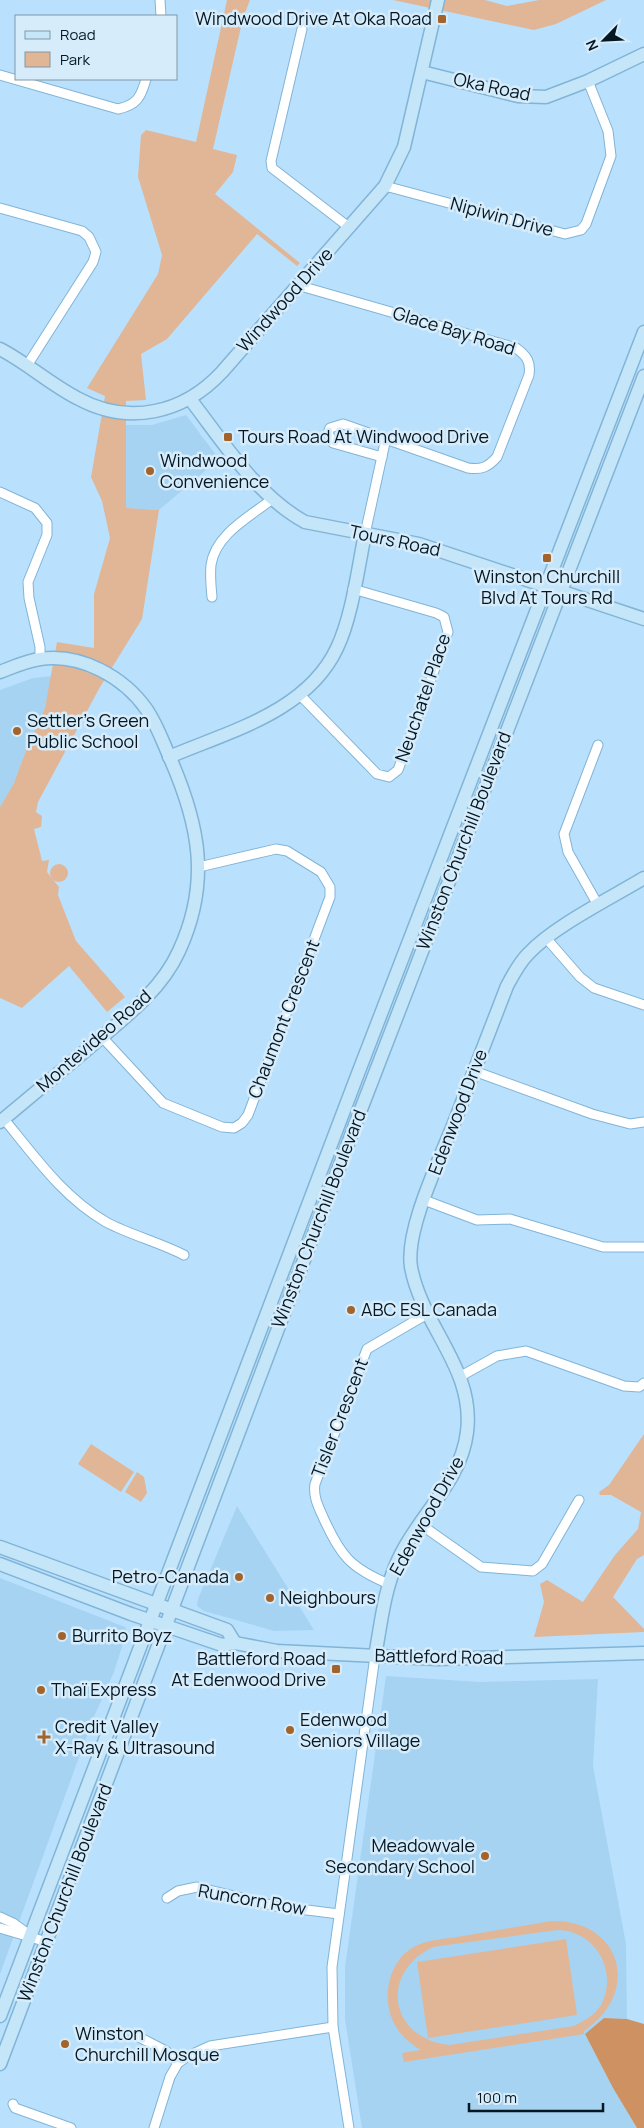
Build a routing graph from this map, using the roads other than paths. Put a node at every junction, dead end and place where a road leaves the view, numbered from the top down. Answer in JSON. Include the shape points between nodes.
{"nodes":[{"id":1,"x":160,"y":0,"type":"edge"},
{"id":2,"x":438,"y":0,"type":"edge"},
{"id":3,"x":161,"y":15,"type":"edge"},
{"id":4,"x":302,"y":29,"type":"dead end"},
{"id":5,"x":644,"y":54,"type":"edge"},
{"id":6,"x":422,"y":72,"type":"junction"},
{"id":7,"x":0,"y":75,"type":"edge"},
{"id":8,"x":15,"y":79,"type":"edge"},
{"id":9,"x":17,"y":80,"type":"edge"},
{"id":10,"x":146,"y":80,"type":"edge"},
{"id":11,"x":588,"y":81,"type":"junction"},
{"id":12,"x":385,"y":186,"type":"junction"},
{"id":13,"x":0,"y":208,"type":"edge"},
{"id":14,"x":350,"y":228,"type":"junction"},
{"id":15,"x":297,"y":285,"type":"junction"},
{"id":16,"x":644,"y":332,"type":"edge"},
{"id":17,"x":0,"y":349,"type":"edge"},
{"id":18,"x":28,"y":364,"type":"junction"},
{"id":19,"x":644,"y":376,"type":"edge"},
{"id":20,"x":190,"y":399,"type":"junction"},
{"id":21,"x":386,"y":438,"type":"junction"},
{"id":22,"x":382,"y":456,"type":"junction"},
{"id":23,"x":0,"y":492,"type":"edge"},
{"id":24,"x":271,"y":500,"type":"junction"},
{"id":25,"x":365,"y":534,"type":"junction"},
{"id":26,"x":546,"y":585,"type":"junction"},
{"id":27,"x":353,"y":589,"type":"junction"},
{"id":28,"x":561,"y":590,"type":"junction"},
{"id":29,"x":212,"y":597,"type":"dead end"},
{"id":30,"x":644,"y":618,"type":"edge"},
{"id":31,"x":40,"y":659,"type":"junction"},
{"id":32,"x":0,"y":672,"type":"edge"},
{"id":33,"x":300,"y":695,"type":"junction"},
{"id":34,"x":598,"y":745,"type":"dead end"},
{"id":35,"x":169,"y":757,"type":"junction"},
{"id":36,"x":199,"y":867,"type":"junction"},
{"id":37,"x":644,"y":878,"type":"edge"},
{"id":38,"x":598,"y":905,"type":"junction"},
{"id":39,"x":546,"y":938,"type":"junction"},
{"id":40,"x":644,"y":1005,"type":"edge"},
{"id":41,"x":102,"y":1037,"type":"junction"},
{"id":42,"x":474,"y":1072,"type":"junction"},
{"id":43,"x":2,"y":1120,"type":"edge"},
{"id":44,"x":644,"y":1122,"type":"edge"},
{"id":45,"x":424,"y":1200,"type":"junction"},
{"id":46,"x":644,"y":1247,"type":"edge"},
{"id":47,"x":184,"y":1255,"type":"dead end"},
{"id":48,"x":426,"y":1314,"type":"junction"},
{"id":49,"x":461,"y":1376,"type":"junction"},
{"id":50,"x":644,"y":1384,"type":"edge"},
{"id":51,"x":578,"y":1500,"type":"dead end"},
{"id":52,"x":420,"y":1524,"type":"junction"},
{"id":53,"x":0,"y":1547,"type":"edge"},
{"id":54,"x":0,"y":1564,"type":"edge"},
{"id":55,"x":389,"y":1584,"type":"junction"},
{"id":56,"x":156,"y":1605,"type":"junction"},
{"id":57,"x":172,"y":1611,"type":"junction"},
{"id":58,"x":150,"y":1620,"type":"junction"},
{"id":59,"x":166,"y":1626,"type":"junction"},
{"id":60,"x":235,"y":1643,"type":"junction"},
{"id":61,"x":644,"y":1653,"type":"edge"},
{"id":62,"x":375,"y":1656,"type":"junction"},
{"id":63,"x":167,"y":1898,"type":"dead end"},
{"id":64,"x":339,"y":1914,"type":"junction"},
{"id":65,"x":0,"y":1917,"type":"edge"},
{"id":66,"x":0,"y":1928,"type":"edge"},
{"id":67,"x":30,"y":1936,"type":"junction"},
{"id":68,"x":46,"y":1942,"type":"junction"},
{"id":69,"x":0,"y":2016,"type":"edge"},
{"id":70,"x":333,"y":2027,"type":"junction"},
{"id":71,"x":133,"y":2034,"type":"dead end"},
{"id":72,"x":178,"y":2063,"type":"junction"},
{"id":73,"x":0,"y":2064,"type":"edge"},
{"id":74,"x":13,"y":2104,"type":"dead end"},
{"id":75,"x":71,"y":2128,"type":"edge"},
{"id":76,"x":154,"y":2128,"type":"edge"},
{"id":77,"x":349,"y":2128,"type":"edge"}],
"edges":[{"from":1,"to":3,"type":"street"},
{"from":2,"to":6,"type":"street","name":"Windwood Drive"},
{"from":4,"to":14,"type":"street","via":[[272,168]]},
{"from":5,"to":11,"type":"street","name":"Oka Road"},
{"from":6,"to":11,"type":"street","name":"Oka Road","via":[[518,96],[546,97]]},
{"from":6,"to":12,"type":"street","name":"Windwood Drive","via":[[404,147]]},
{"from":7,"to":8,"type":"street"},
{"from":9,"to":10,"type":"street","via":[[118,109],[132,106],[141,97]]},
{"from":11,"to":12,"type":"street","name":"Nipiwin Drive","via":[[608,131],[611,156],[581,230],[565,234]]},
{"from":12,"to":14,"type":"street","name":"Windwood Drive"},
{"from":13,"to":18,"type":"street","via":[[82,232],[89,237],[96,252],[93,262]]},
{"from":14,"to":15,"type":"street","name":"Windwood Drive"},
{"from":15,"to":20,"type":"street","name":"Windwood Drive","via":[[213,381]]},
{"from":15,"to":21,"type":"street","name":"Glace Bay Road","via":[[516,348],[530,364],[529,375],[497,456],[489,466],[468,468]]},
{"from":16,"to":26,"type":"street","name":"Winston Churchill Boulevard"},
{"from":17,"to":18,"type":"street","name":"Windwood Drive"},
{"from":18,"to":20,"type":"street","name":"Windwood Drive","via":[[76,398],[114,411],[154,412]]},
{"from":19,"to":28,"type":"street","name":"Winston Churchill Boulevard"},
{"from":20,"to":24,"type":"street","name":"Tours Road"},
{"from":21,"to":22,"type":"street"},
{"from":21,"to":22,"type":"street","name":"Glace Bay Road","via":[[343,424],[336,424],[328,433],[338,446]]},
{"from":22,"to":25,"type":"street"},
{"from":23,"to":31,"type":"street","via":[[35,508],[47,523],[48,535],[28,582]]},
{"from":24,"to":25,"type":"street","name":"Tours Road","via":[[306,522]]},
{"from":24,"to":29,"type":"street","via":[[223,538],[217,547],[211,567]]},
{"from":25,"to":26,"type":"street","name":"Tours Road","via":[[419,544]]},
{"from":25,"to":27,"type":"street"},
{"from":26,"to":28,"type":"street","name":"Tours Road"},
{"from":26,"to":56,"type":"street","name":"Winston Churchill Boulevard"},
{"from":27,"to":33,"type":"street","via":[[338,647],[319,677]]},
{"from":27,"to":33,"type":"street","name":"Neuchatel Place","via":[[436,614],[444,617],[448,624],[448,632],[398,770],[389,777],[377,774]]},
{"from":28,"to":30,"type":"street","name":"Tours Road"},
{"from":28,"to":57,"type":"street","name":"Winston Churchill Boulevard"},
{"from":31,"to":32,"type":"street","name":"Montevideo Road"},
{"from":31,"to":35,"type":"street","name":"Montevideo Road","via":[[93,666],[120,682],[148,711]]},
{"from":33,"to":35,"type":"street","via":[[274,712]]},
{"from":34,"to":38,"type":"street","via":[[564,834],[568,852]]},
{"from":35,"to":36,"type":"street","name":"Montevideo Road","via":[[192,815]]},
{"from":36,"to":41,"type":"street","name":"Montevideo Road","via":[[197,894],[179,952],[148,996]]},
{"from":36,"to":41,"type":"street","name":"Chaumont Crescent","via":[[276,849],[296,855],[321,872],[330,887],[330,897],[248,1115],[234,1128],[222,1127],[164,1103]]},
{"from":37,"to":38,"type":"street","name":"Edenwood Drive"},
{"from":38,"to":39,"type":"street","name":"Edenwood Drive"},
{"from":39,"to":40,"type":"street","via":[[594,988]]},
{"from":39,"to":42,"type":"street","name":"Edenwood Drive","via":[[528,954],[506,986]]},
{"from":41,"to":43,"type":"street","name":"Montevideo Road"},
{"from":42,"to":44,"type":"street","via":[[592,1114],[630,1124]]},
{"from":42,"to":45,"type":"street","name":"Edenwood Drive"},
{"from":43,"to":47,"type":"street","via":[[52,1178],[84,1207],[108,1223]]},
{"from":45,"to":46,"type":"street","via":[[477,1220],[510,1219],[604,1247]]},
{"from":45,"to":48,"type":"street","name":"Edenwood Drive","via":[[412,1240],[411,1265],[417,1295]]},
{"from":48,"to":49,"type":"street","name":"Edenwood Drive"},
{"from":48,"to":55,"type":"street","name":"Tisler Crescent","via":[[366,1349],[314,1492],[337,1546],[357,1568]]},
{"from":49,"to":50,"type":"street","via":[[497,1356],[526,1351],[624,1386]]},
{"from":49,"to":52,"type":"street","name":"Edenwood Drive","via":[[469,1417],[464,1450],[450,1482]]},
{"from":51,"to":52,"type":"street","via":[[542,1564],[533,1570],[481,1567]]},
{"from":52,"to":55,"type":"street","name":"Edenwood Drive","via":[[398,1560]]},
{"from":53,"to":56,"type":"street"},
{"from":54,"to":58,"type":"street","name":"Battleford Road"},
{"from":55,"to":62,"type":"street","name":"Edenwood Drive"},
{"from":56,"to":57,"type":"street"},
{"from":56,"to":58,"type":"street","name":"Winston Churchill Boulevard"},
{"from":57,"to":59,"type":"street","name":"Winston Churchill Boulevard"},
{"from":57,"to":60,"type":"street","via":[[227,1630]]},
{"from":58,"to":59,"type":"street","name":"Battleford Road"},
{"from":58,"to":67,"type":"street","name":"Winston Churchill Boulevard"},
{"from":59,"to":60,"type":"street","name":"Battleford Road","via":[[222,1645]]},
{"from":59,"to":68,"type":"street","name":"Winston Churchill Boulevard"},
{"from":60,"to":62,"type":"street","name":"Battleford Road","via":[[277,1651]]},
{"from":61,"to":62,"type":"street","name":"Battleford Road","via":[[470,1660]]},
{"from":62,"to":64,"type":"street","name":"Edenwood Drive"},
{"from":63,"to":64,"type":"street","name":"Runcorn Row","via":[[178,1891],[197,1887],[275,1906]]},
{"from":64,"to":70,"type":"street","name":"Edenwood Drive","via":[[332,1967]]},
{"from":65,"to":67,"type":"street"},
{"from":66,"to":67,"type":"street"},
{"from":67,"to":68,"type":"street"},
{"from":67,"to":69,"type":"street","name":"Winston Churchill Boulevard"},
{"from":68,"to":73,"type":"street","name":"Winston Churchill Boulevard"},
{"from":70,"to":72,"type":"street","via":[[210,2046]]},
{"from":70,"to":77,"type":"street","name":"Edenwood Drive"},
{"from":71,"to":72,"type":"street","via":[[166,2051]]},
{"from":72,"to":76,"type":"street","via":[[170,2077]]},
{"from":74,"to":75,"type":"street","via":[[15,2108]]}]}
